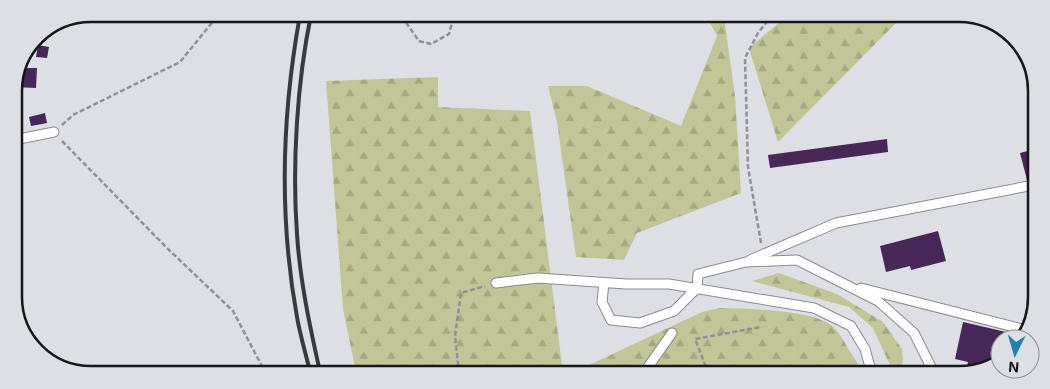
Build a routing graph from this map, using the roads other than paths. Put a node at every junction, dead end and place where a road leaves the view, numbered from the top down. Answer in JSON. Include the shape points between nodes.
{"nodes":[{"id":1,"x":54,"y":132,"type":"road end"},
{"id":2,"x":23,"y":138,"type":"edge"},
{"id":3,"x":1028,"y":187,"type":"edge"},
{"id":4,"x":746,"y":262,"type":"junction"},
{"id":5,"x":604,"y":282,"type":"junction"},
{"id":6,"x":496,"y":283,"type":"road end"},
{"id":7,"x":844,"y":283,"type":"junction"},
{"id":8,"x":697,"y":288,"type":"junction"},
{"id":9,"x":1020,"y":328,"type":"edge"},
{"id":10,"x":672,"y":333,"type":"dead end"},
{"id":11,"x":649,"y":366,"type":"edge"},
{"id":12,"x":870,"y":366,"type":"edge"},
{"id":13,"x":930,"y":366,"type":"edge"}],
"edges":[{"from":1,"to":2,"type":"lane"},
{"from":3,"to":4,"type":"lane","via":[[836,223]]},
{"from":4,"to":7,"type":"lane","via":[[797,260]]},
{"from":4,"to":8,"type":"lane","via":[[698,274]]},
{"from":5,"to":6,"type":"lane","via":[[538,278]]},
{"from":5,"to":8,"type":"lane"},
{"from":5,"to":8,"type":"lane","via":[[602,302],[611,320],[640,323],[674,311]]},
{"from":7,"to":9,"type":"lane"},
{"from":7,"to":13,"type":"lane","via":[[878,301],[914,333]]},
{"from":8,"to":12,"type":"lane","via":[[814,308],[851,326],[865,348]]},
{"from":10,"to":11,"type":"lane"}]}
